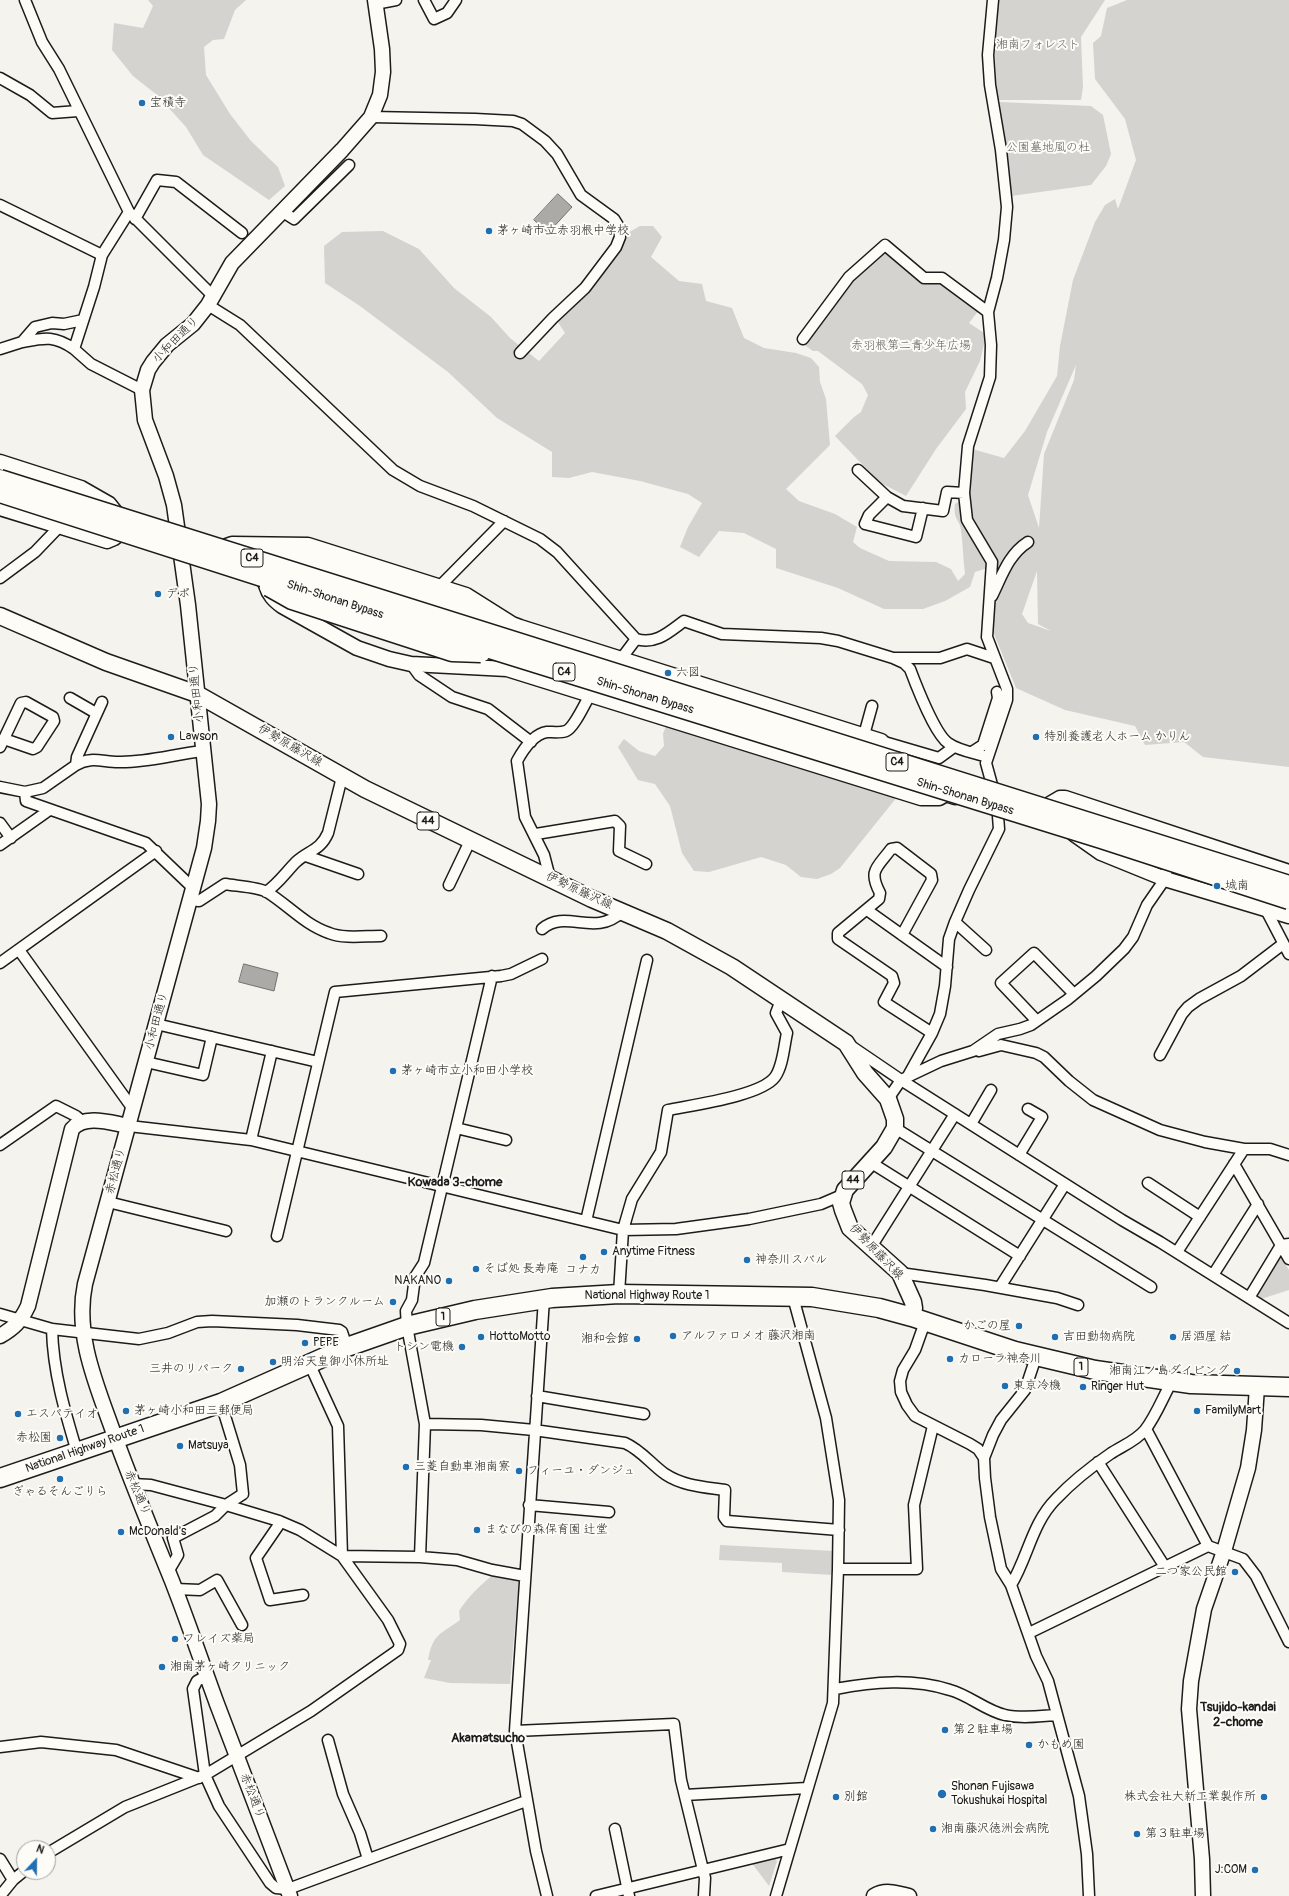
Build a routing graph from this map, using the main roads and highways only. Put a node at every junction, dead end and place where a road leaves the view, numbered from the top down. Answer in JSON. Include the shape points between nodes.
{"nodes":[{"id":1,"x":0,"y":479,"type":"edge"},
{"id":2,"x":0,"y":493,"type":"edge"},
{"id":3,"x":238,"y":562,"type":"junction"},
{"id":4,"x":1,"y":618,"type":"edge"},
{"id":5,"x":503,"y":645,"type":"junction"},
{"id":6,"x":1289,"y":885,"type":"edge"},
{"id":7,"x":1286,"y":910,"type":"edge"},
{"id":8,"x":918,"y":1319,"type":"junction"},
{"id":9,"x":1289,"y":1387,"type":"edge"},
{"id":10,"x":0,"y":1478,"type":"edge"}],
"edges":[{"from":1,"to":3,"type":"highway","name":"Shin-Shonan Bypass","number":"C4","bridge":true},
{"from":2,"to":3,"type":"highway","name":"Shin-Shonan Bypass","number":"C4","bridge":true},
{"from":3,"to":5,"type":"highway","name":"Shin-Shonan Bypass","number":"C4","bridge":true},
{"from":3,"to":5,"type":"highway","bridge":true,"via":[[292,600],[423,643],[452,652]]},
{"from":4,"to":8,"type":"main road","name":"伊勢原藤沢線","number":"44","via":[[106,662],[197,694],[342,777],[470,841],[703,950],[732,966],[846,1043],[865,1073],[888,1099],[895,1119],[895,1128],[887,1143],[842,1195],[843,1210],[850,1228],[900,1273]]},
{"from":5,"to":6,"type":"highway","name":"Shin-Shonan Bypass","number":"C4","bridge":true},
{"from":5,"to":7,"type":"highway","name":"Shin-Shonan Bypass","number":"C4","bridge":true,"via":[[1071,830]]},
{"from":8,"to":9,"type":"highway","name":"National Highway Route 1","number":"1","via":[[1036,1357],[1095,1370],[1172,1381]]},
{"from":8,"to":10,"type":"highway","name":"National Highway Route 1","number":"1","via":[[879,1308],[812,1297],[619,1294],[544,1299],[475,1310],[407,1326],[347,1347],[221,1403]]}]}
